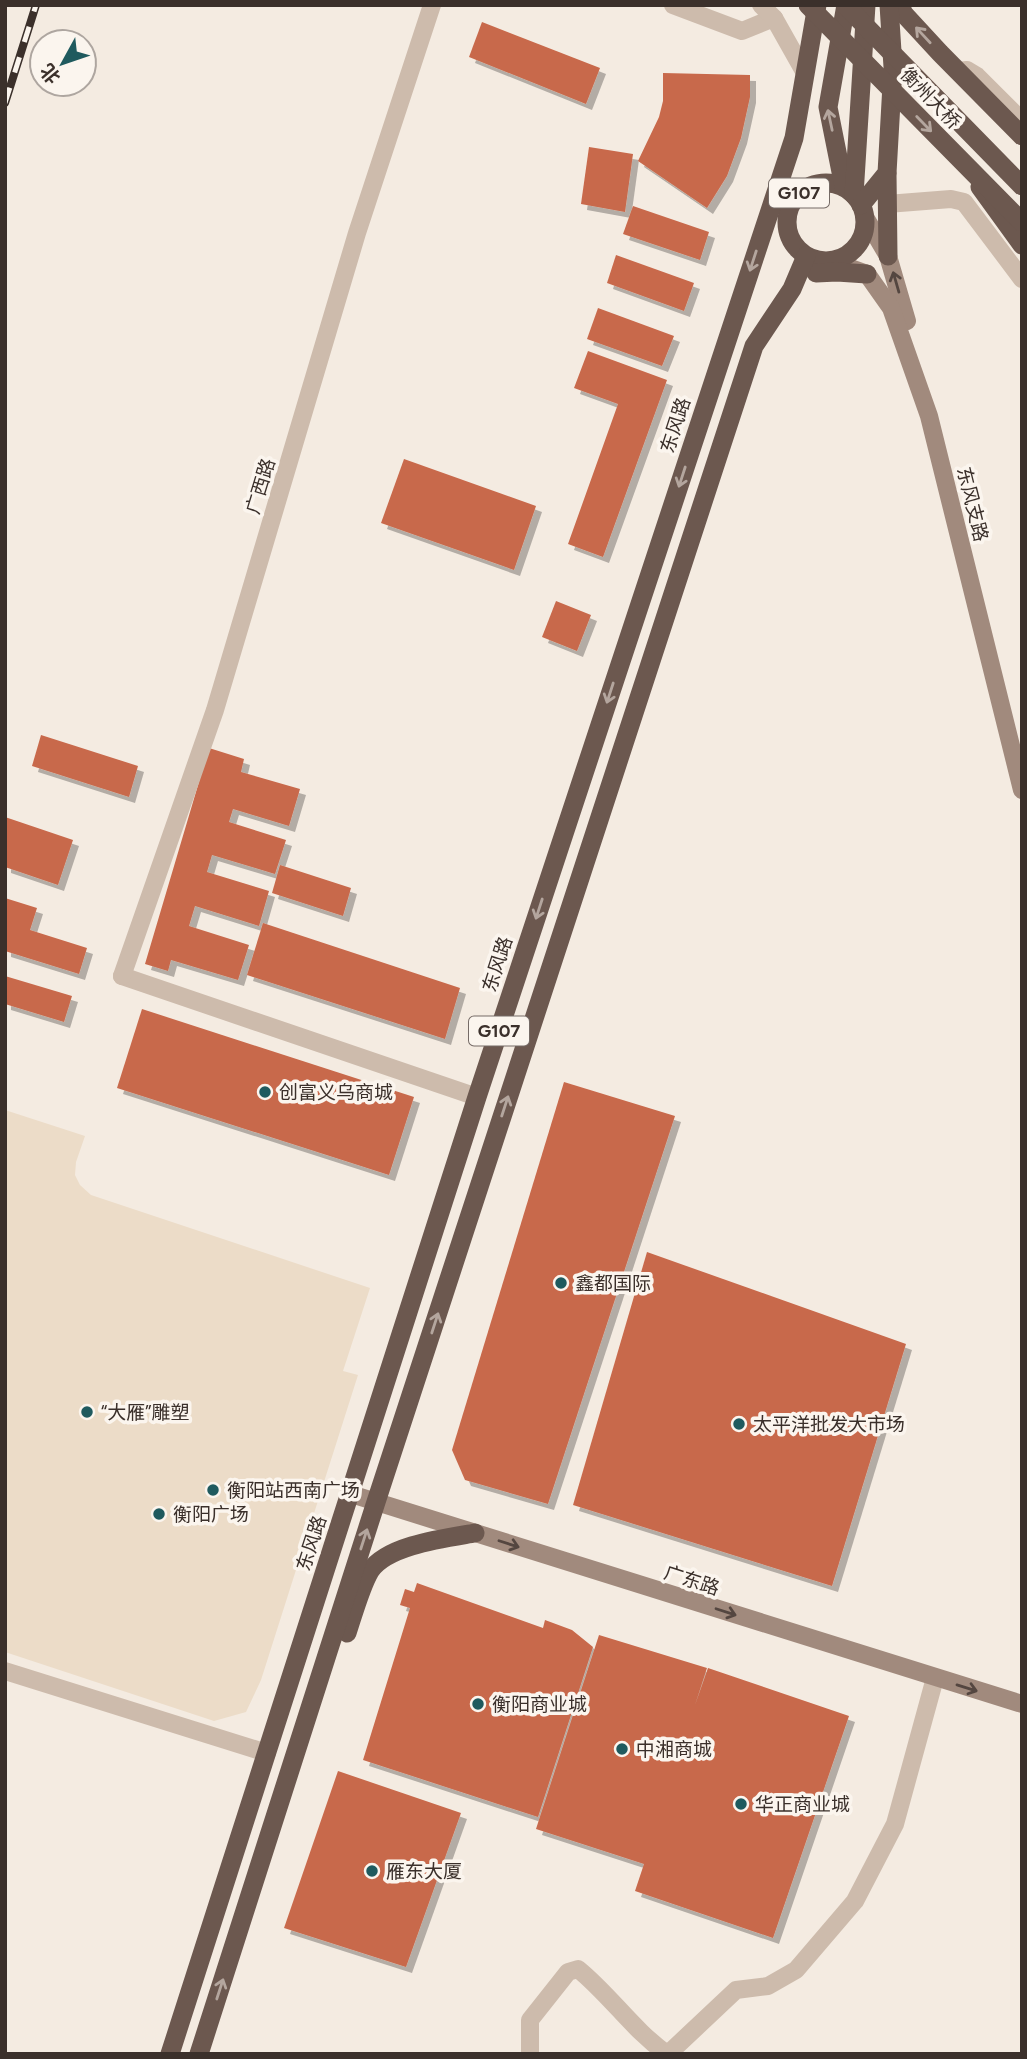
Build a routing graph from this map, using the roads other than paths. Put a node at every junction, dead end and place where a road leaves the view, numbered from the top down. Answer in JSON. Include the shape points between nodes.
{"nodes":[{"id":1,"x":432,"y":5,"type":"edge"},
{"id":2,"x":673,"y":5,"type":"edge"},
{"id":3,"x":808,"y":5,"type":"edge"},
{"id":4,"x":817,"y":5,"type":"edge"},
{"id":5,"x":846,"y":5,"type":"edge"},
{"id":6,"x":866,"y":5,"type":"edge"},
{"id":7,"x":889,"y":5,"type":"edge"},
{"id":8,"x":901,"y":5,"type":"edge"},
{"id":9,"x":767,"y":12,"type":"edge"},
{"id":10,"x":958,"y":71,"type":"junction"},
{"id":11,"x":805,"y":73,"type":"junction"},
{"id":12,"x":1022,"y":121,"type":"edge"},
{"id":13,"x":1022,"y":136,"type":"edge"},
{"id":14,"x":794,"y":138,"type":"junction"},
{"id":15,"x":961,"y":161,"type":"junction"},
{"id":16,"x":887,"y":173,"type":"junction"},
{"id":17,"x":1022,"y":186,"type":"edge"},
{"id":18,"x":856,"y":201,"type":"junction"},
{"id":19,"x":792,"y":202,"type":"junction"},
{"id":20,"x":887,"y":204,"type":"junction"},
{"id":21,"x":1022,"y":222,"type":"edge"},
{"id":22,"x":763,"y":230,"type":"junction"},
{"id":23,"x":1022,"y":246,"type":"edge"},
{"id":24,"x":806,"y":256,"type":"junction"},
{"id":25,"x":888,"y":256,"type":"junction"},
{"id":26,"x":831,"y":261,"type":"junction"},
{"id":27,"x":867,"y":274,"type":"junction"},
{"id":28,"x":1022,"y":279,"type":"edge"},
{"id":29,"x":792,"y":289,"type":"junction"},
{"id":30,"x":1022,"y":750,"type":"edge"},
{"id":31,"x":1022,"y":790,"type":"edge"},
{"id":32,"x":477,"y":1097,"type":"junction"},
{"id":33,"x":351,"y":1494,"type":"junction"},
{"id":34,"x":376,"y":1502,"type":"junction"},
{"id":35,"x":475,"y":1533,"type":"junction"},
{"id":36,"x":5,"y":1671,"type":"edge"},
{"id":37,"x":935,"y":1678,"type":"junction"},
{"id":38,"x":1022,"y":1704,"type":"edge"},
{"id":39,"x":267,"y":1753,"type":"junction"},
{"id":40,"x":291,"y":1766,"type":"junction"},
{"id":41,"x":170,"y":2054,"type":"edge"},
{"id":42,"x":199,"y":2054,"type":"edge"},
{"id":43,"x":530,"y":2054,"type":"edge"},
{"id":44,"x":668,"y":2054,"type":"edge"}],
"edges":[{"from":1,"to":32,"type":"street","name":"广西路","via":[[357,233],[215,710],[122,976]]},
{"from":2,"to":9,"type":"street","via":[[742,32]]},
{"from":3,"to":15,"type":"highway","name":"衡州大桥","one_way":true,"bridge":true},
{"from":4,"to":11,"type":"highway","name":"东风路","number":"G107"},
{"from":5,"to":17,"type":"highway","name":"衡州大桥","bridge":true},
{"from":18,"to":5,"type":"highway","number":"G107","one_way":true,"via":[[828,107]]},
{"from":6,"to":18,"type":"highway"},
{"from":7,"to":16,"type":"highway","via":[[893,67]]},
{"from":10,"to":8,"type":"highway","one_way":true,"via":[[904,14]]},
{"from":9,"to":11,"type":"street"},
{"from":10,"to":12,"type":"street","via":[[977,76]]},
{"from":10,"to":13,"type":"highway"},
{"from":11,"to":14,"type":"highway","name":"东风路","number":"G107"},
{"from":14,"to":19,"type":"highway","number":"G107"},
{"from":14,"to":22,"type":"highway","name":"东风路","number":"G107"},
{"from":15,"to":21,"type":"highway","name":"衡州大桥","bridge":true},
{"from":15,"to":23,"type":"highway","bridge":true},
{"from":16,"to":18,"type":"highway"},
{"from":16,"to":20,"type":"highway"},
{"from":18,"to":19,"type":"highway","number":"G107","via":[[832,183],[819,183],[807,187]]},
{"from":18,"to":25,"type":"main road","name":"东风支路"},
{"from":18,"to":26,"type":"highway","via":[[864,229],[860,241],[843,257]]},
{"from":19,"to":22,"type":"highway","number":"G107"},
{"from":19,"to":24,"type":"highway","number":"G107","via":[[788,231]]},
{"from":20,"to":25,"type":"highway"},
{"from":20,"to":28,"type":"street","via":[[964,202]]},
{"from":22,"to":32,"type":"highway","name":"东风路","number":"G107","one_way":true},
{"from":24,"to":26,"type":"highway"},
{"from":24,"to":29,"type":"highway","number":"G107"},
{"from":30,"to":25,"type":"main road","name":"东风支路","one_way":true,"via":[[937,412]]},
{"from":26,"to":27,"type":"main road"},
{"from":27,"to":29,"type":"highway","via":[[812,273]]},
{"from":27,"to":31,"type":"main road","name":"东风支路","via":[[891,308],[929,415]]},
{"from":34,"to":29,"type":"highway","number":"G107","one_way":true,"via":[[754,346]]},
{"from":32,"to":33,"type":"highway","name":"东风路","number":"G107"},
{"from":33,"to":34,"type":"main road","name":"广东路"},
{"from":33,"to":39,"type":"highway","name":"东风路","number":"G107"},
{"from":34,"to":35,"type":"main road","name":"广东路"},
{"from":40,"to":34,"type":"highway","number":"G107","one_way":true},
{"from":35,"to":37,"type":"main road","name":"广东路","one_way":true},
{"from":35,"to":40,"type":"highway","via":[[422,1542],[381,1558],[369,1572],[335,1667]]},
{"from":36,"to":39,"type":"street"},
{"from":37,"to":38,"type":"main road","name":"广东路","one_way":true},
{"from":37,"to":44,"type":"street","via":[[895,1825],[855,1901],[796,1970],[768,1986],[736,1990]]},
{"from":39,"to":41,"type":"highway","name":"东风路","number":"G107"},
{"from":42,"to":40,"type":"highway","number":"G107","one_way":true},
{"from":43,"to":44,"type":"street","via":[[530,2020],[568,1972],[578,1969],[648,2040]]}]}
